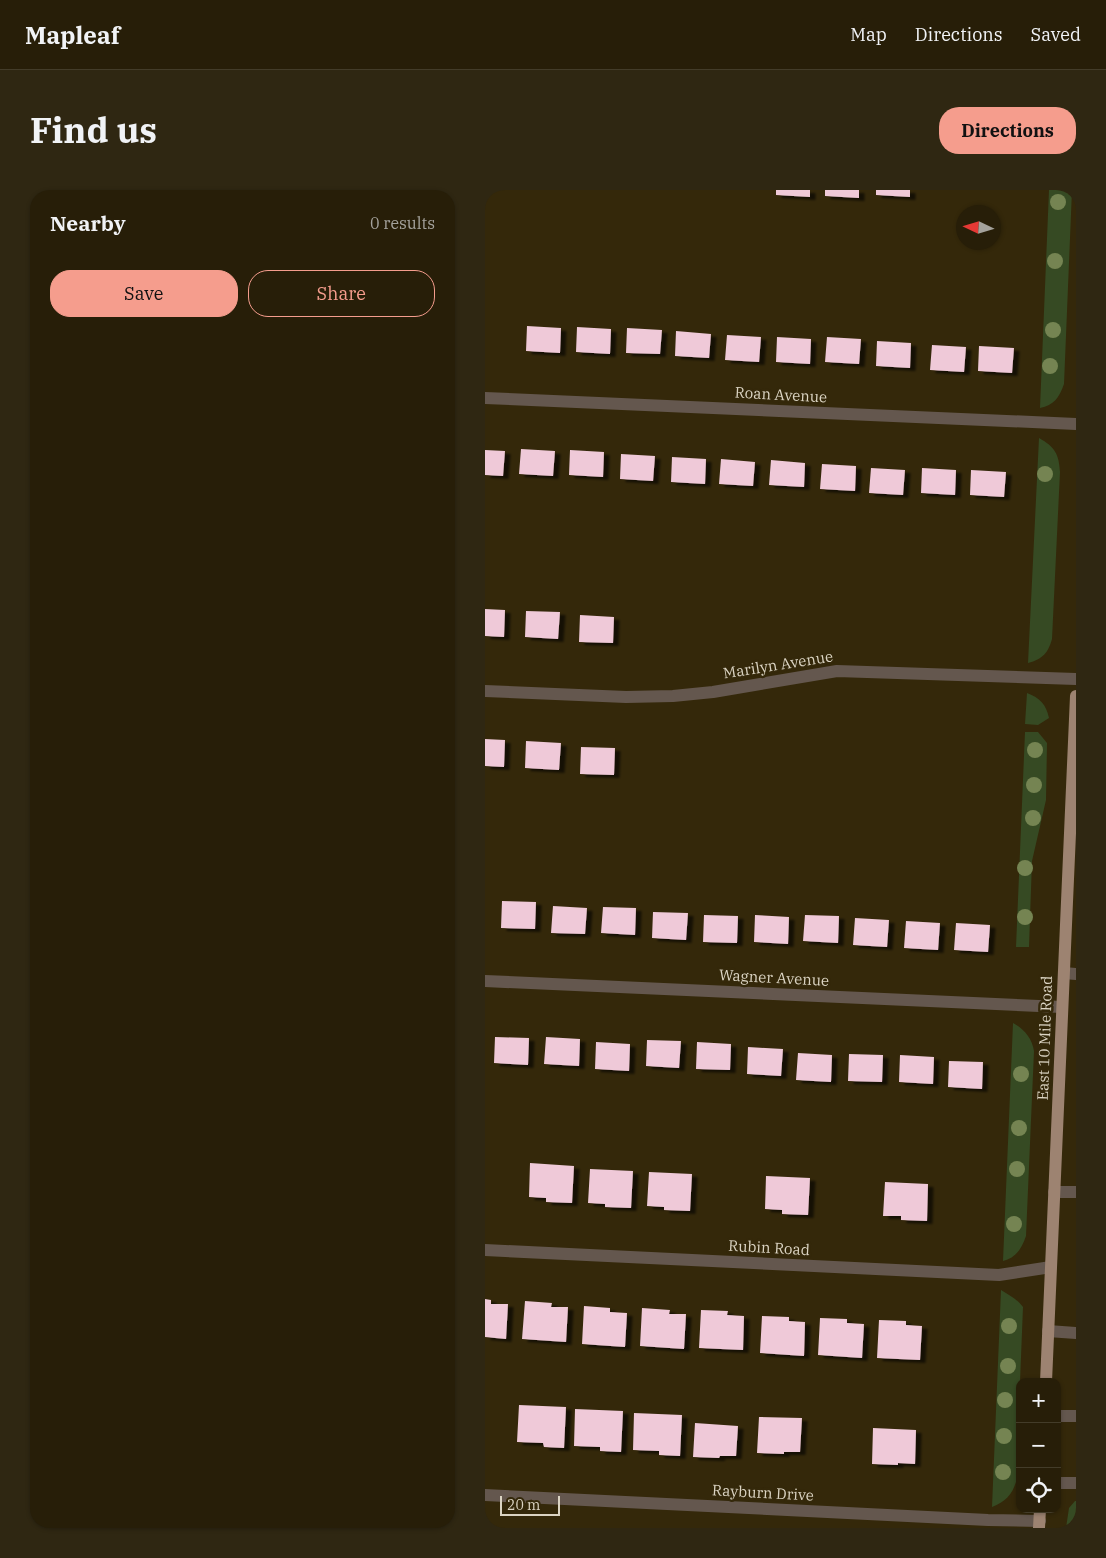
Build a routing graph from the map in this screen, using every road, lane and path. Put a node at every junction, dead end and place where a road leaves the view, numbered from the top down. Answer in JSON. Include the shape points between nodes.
{"nodes":[{"id":1,"x":485,"y":398,"type":"edge"},
{"id":2,"x":1076,"y":424,"type":"edge"},
{"id":3,"x":1076,"y":678,"type":"edge"},
{"id":4,"x":485,"y":691,"type":"edge"},
{"id":5,"x":1076,"y":696,"type":"edge"},
{"id":6,"x":1070,"y":973,"type":"edge"},
{"id":7,"x":485,"y":981,"type":"edge"},
{"id":8,"x":1062,"y":1007,"type":"junction"},
{"id":9,"x":1054,"y":1192,"type":"junction"},
{"id":10,"x":1076,"y":1192,"type":"edge"},
{"id":11,"x":485,"y":1250,"type":"edge"},
{"id":12,"x":1051,"y":1267,"type":"junction"},
{"id":13,"x":1048,"y":1331,"type":"junction"},
{"id":14,"x":1076,"y":1333,"type":"edge"},
{"id":15,"x":1046,"y":1378,"type":"edge"},
{"id":16,"x":1061,"y":1416,"type":"edge"},
{"id":17,"x":1076,"y":1416,"type":"edge"},
{"id":18,"x":1061,"y":1483,"type":"edge"},
{"id":19,"x":1076,"y":1483,"type":"edge"},
{"id":20,"x":485,"y":1496,"type":"edge"},
{"id":21,"x":1040,"y":1519,"type":"edge"}],
"edges":[{"from":1,"to":2,"type":"street","name":"Roan Avenue"},
{"from":3,"to":4,"type":"street","name":"Marilyn Avenue","via":[[837,671],[673,696]]},
{"from":5,"to":6,"type":"main road","name":"East 10 Mile Road"},
{"from":6,"to":8,"type":"main road","name":"East 10 Mile Road"},
{"from":7,"to":8,"type":"street","name":"Wagner Avenue"},
{"from":8,"to":9,"type":"main road","name":"East 10 Mile Road"},
{"from":9,"to":10,"type":"street"},
{"from":9,"to":12,"type":"main road","name":"East 10 Mile Road"},
{"from":11,"to":12,"type":"street","name":"Rubin Road","via":[[999,1275]]},
{"from":12,"to":13,"type":"main road","name":"East 10 Mile Road"},
{"from":13,"to":14,"type":"street"},
{"from":13,"to":15,"type":"main road","name":"East 10 Mile Road"},
{"from":16,"to":17,"type":"street"},
{"from":18,"to":19,"type":"street"},
{"from":20,"to":21,"type":"street","name":"Rayburn Drive","via":[[988,1520]]}]}
